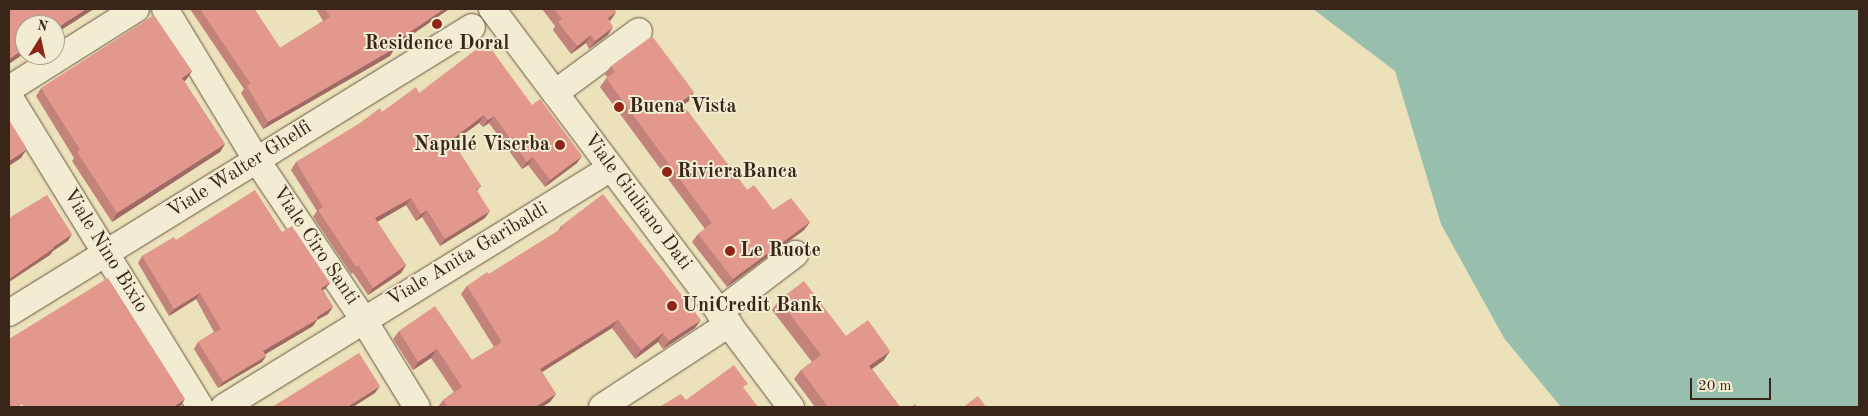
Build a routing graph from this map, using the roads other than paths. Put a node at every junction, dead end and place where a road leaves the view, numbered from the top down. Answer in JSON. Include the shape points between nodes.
{"nodes":[{"id":1,"x":136,"y":9,"type":"edge"},
{"id":2,"x":165,"y":9,"type":"edge"},
{"id":3,"x":492,"y":9,"type":"edge"},
{"id":4,"x":472,"y":27,"type":"dead end"},
{"id":5,"x":639,"y":31,"type":"dead end"},
{"id":6,"x":9,"y":89,"type":"edge"},
{"id":7,"x":555,"y":93,"type":"junction"},
{"id":8,"x":9,"y":96,"type":"edge"},
{"id":9,"x":256,"y":159,"type":"junction"},
{"id":10,"x":611,"y":168,"type":"junction"},
{"id":11,"x":106,"y":252,"type":"junction"},
{"id":12,"x":795,"y":254,"type":"dead end"},
{"id":13,"x":9,"y":313,"type":"edge"},
{"id":14,"x":724,"y":318,"type":"junction"},
{"id":15,"x":363,"y":319,"type":"junction"},
{"id":16,"x":200,"y":407,"type":"edge"},
{"id":17,"x":224,"y":407,"type":"edge"},
{"id":18,"x":417,"y":407,"type":"edge"},
{"id":19,"x":602,"y":407,"type":"edge"},
{"id":20,"x":792,"y":407,"type":"edge"}],
"edges":[{"from":1,"to":6,"type":"street"},
{"from":2,"to":9,"type":"street","name":"Viale Ciro Santi"},
{"from":3,"to":7,"type":"street","name":"Viale Giuliano Dati"},
{"from":4,"to":9,"type":"street","name":"Viale Walter Ghelfi"},
{"from":5,"to":7,"type":"street"},
{"from":7,"to":10,"type":"street","name":"Viale Giuliano Dati"},
{"from":8,"to":11,"type":"street","name":"Viale Nino Bixio"},
{"from":9,"to":11,"type":"street","name":"Viale Walter Ghelfi"},
{"from":9,"to":15,"type":"street","name":"Viale Ciro Santi"},
{"from":10,"to":14,"type":"street","name":"Viale Giuliano Dati"},
{"from":10,"to":15,"type":"street","name":"Viale Anita Garibaldi"},
{"from":11,"to":13,"type":"street","name":"Viale Walter Ghelfi"},
{"from":11,"to":16,"type":"street","name":"Viale Nino Bixio"},
{"from":12,"to":14,"type":"street"},
{"from":14,"to":19,"type":"street"},
{"from":14,"to":20,"type":"street","name":"Viale Giuliano Dati"},
{"from":15,"to":17,"type":"street","name":"Viale Anita Garibaldi"},
{"from":15,"to":18,"type":"street","name":"Viale Ciro Santi"}]}
